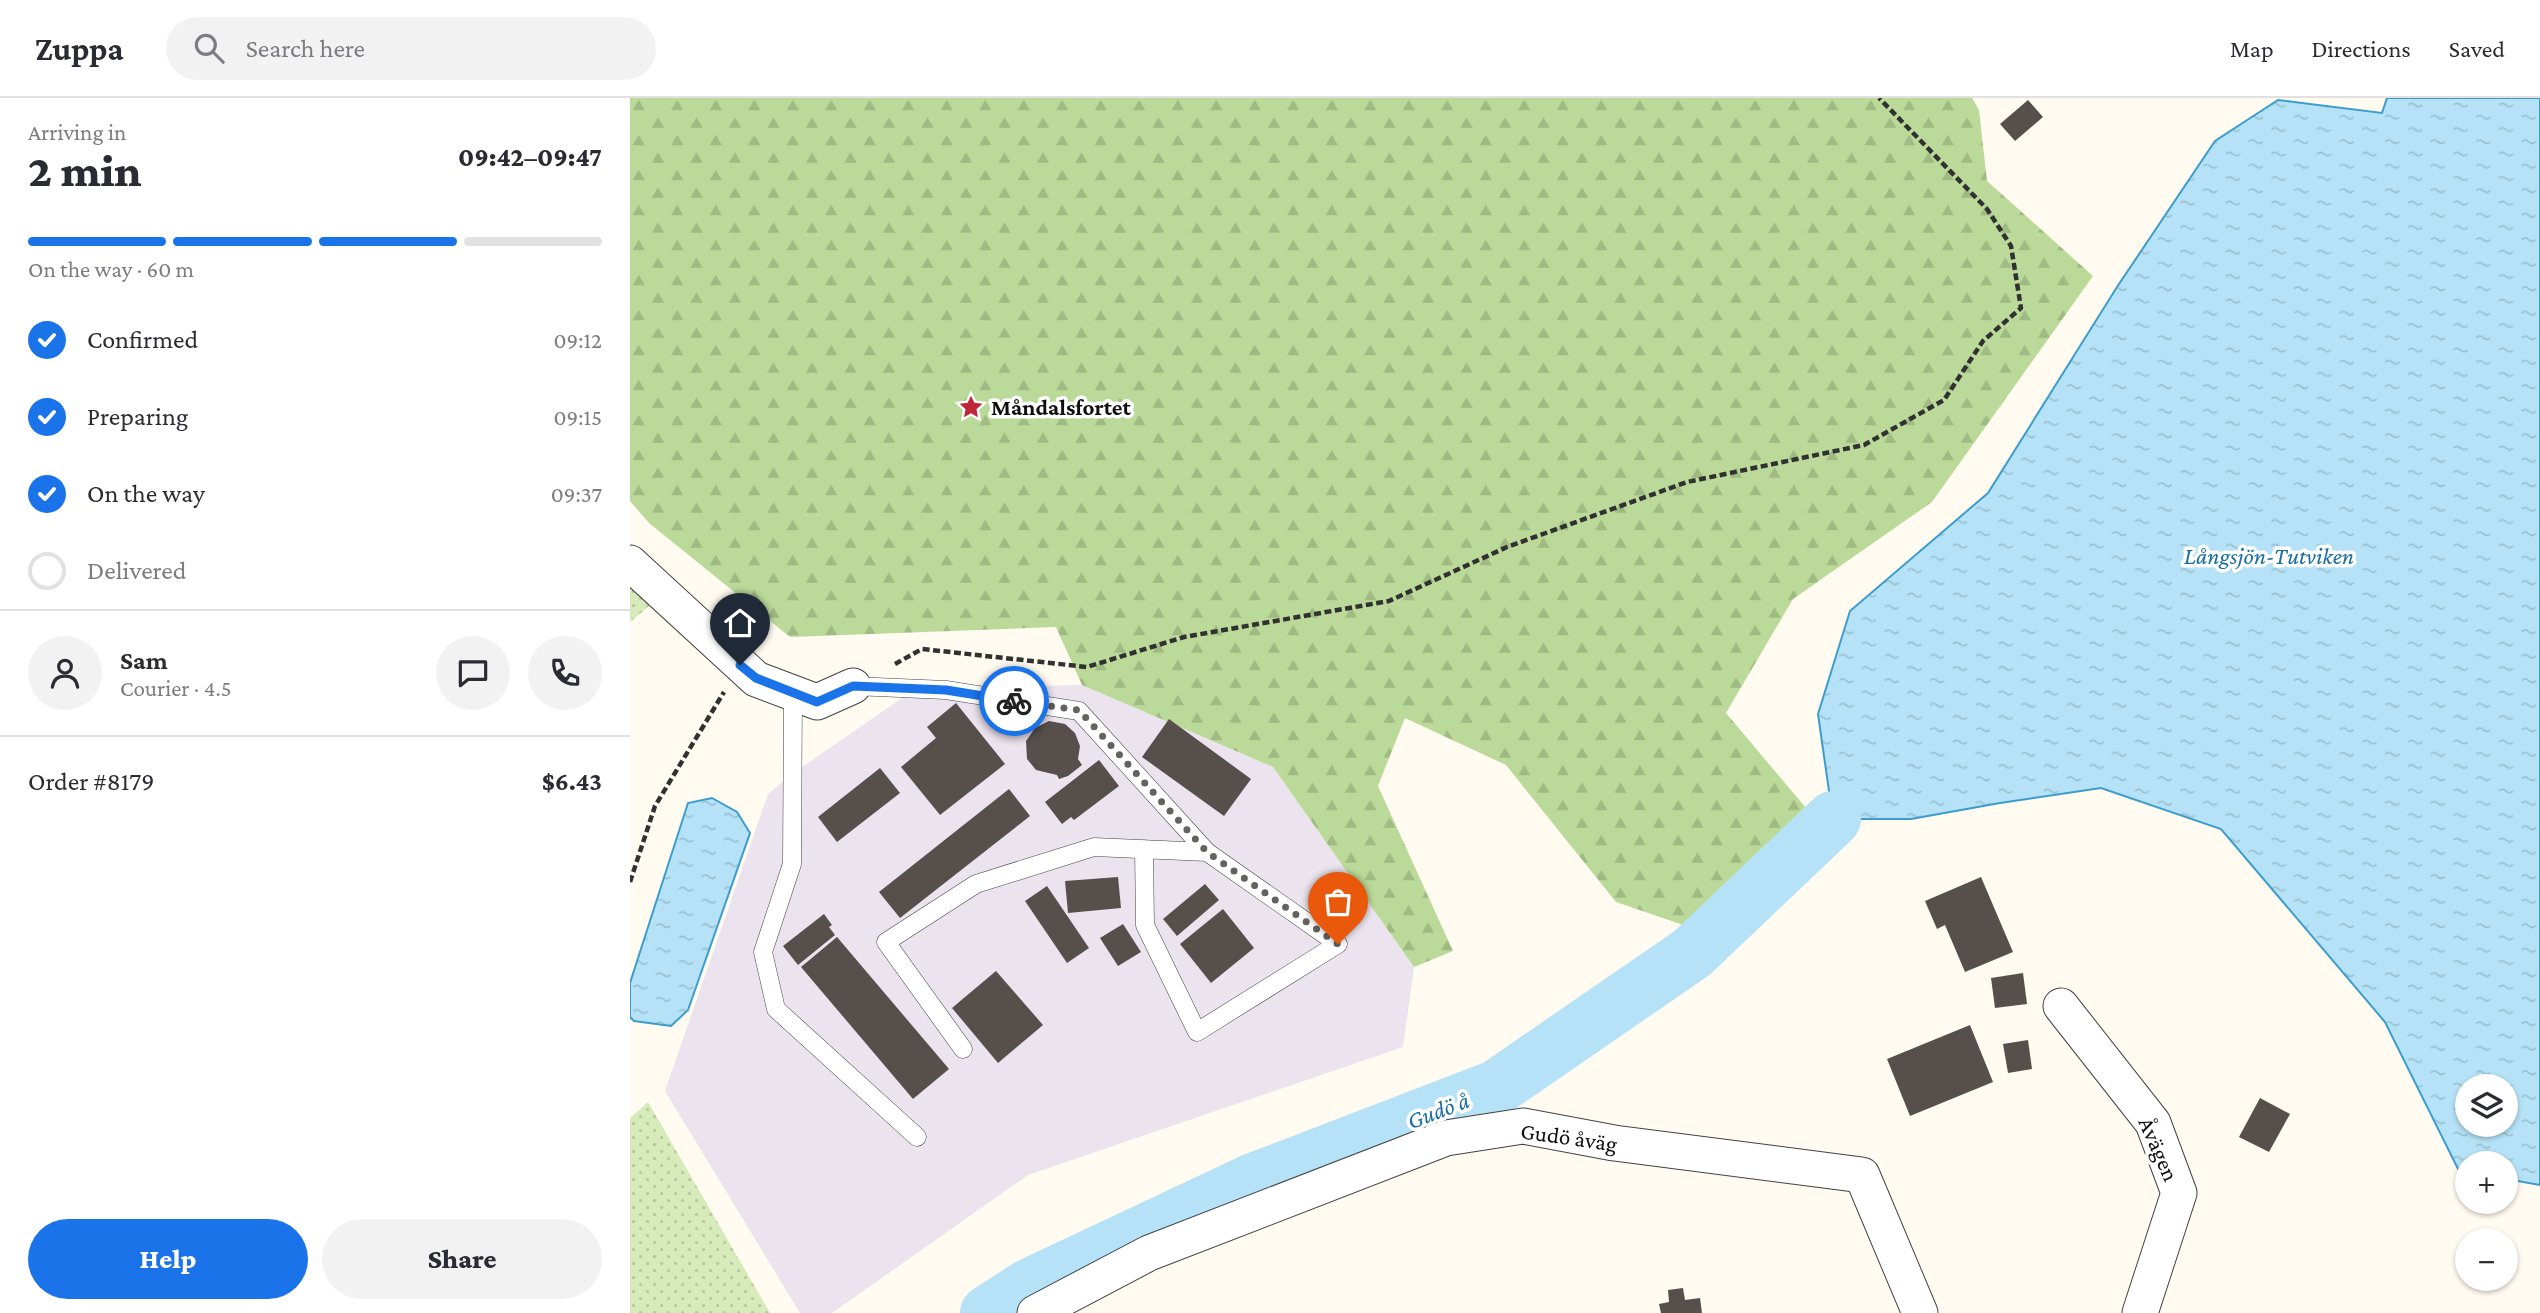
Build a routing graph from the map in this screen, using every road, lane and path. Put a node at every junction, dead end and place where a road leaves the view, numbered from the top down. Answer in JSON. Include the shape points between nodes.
{"nodes":[{"id":1,"x":1879,"y":98,"type":"edge"},
{"id":2,"x":630,"y":563,"type":"edge"},
{"id":3,"x":740,"y":665,"type":"junction"},
{"id":4,"x":853,"y":686,"type":"junction"},
{"id":5,"x":793,"y":693,"type":"junction"},
{"id":6,"x":1144,"y":849,"type":"junction"},
{"id":7,"x":1207,"y":852,"type":"junction"},
{"id":8,"x":630,"y":882,"type":"edge"},
{"id":9,"x":2061,"y":1006,"type":"dead end"},
{"id":10,"x":963,"y":1049,"type":"dead end"},
{"id":11,"x":917,"y":1137,"type":"dead end"},
{"id":12,"x":1035,"y":1313,"type":"edge"},
{"id":13,"x":1920,"y":1313,"type":"edge"},
{"id":14,"x":2140,"y":1313,"type":"edge"}],
"edges":[{"from":1,"to":4,"type":"path","via":[[1987,209],[2011,246],[2021,309],[1983,341],[1944,400],[1864,445],[1687,482],[1507,547],[1389,601],[1184,637],[1087,667],[922,649]]},
{"from":2,"to":3,"type":"street"},
{"from":3,"to":5,"type":"street","via":[[756,678]]},
{"from":3,"to":8,"type":"path","via":[[655,806]]},
{"from":4,"to":5,"type":"street","via":[[817,702]]},
{"from":4,"to":7,"type":"lane","via":[[946,690],[1079,710]]},
{"from":5,"to":11,"type":"lane","via":[[792,864],[763,953],[776,1009]]},
{"from":6,"to":7,"type":"lane"},
{"from":6,"to":7,"type":"lane","via":[[1145,925],[1197,1032],[1338,944]]},
{"from":6,"to":10,"type":"lane","via":[[1094,847],[976,884],[886,942]]},
{"from":9,"to":14,"type":"street","name":"Åvägen","via":[[2153,1124],[2179,1193]]},
{"from":12,"to":13,"type":"street","name":"Gudö åväg","via":[[1149,1253],[1446,1138],[1523,1126],[1614,1143],[1862,1175]]}]}
